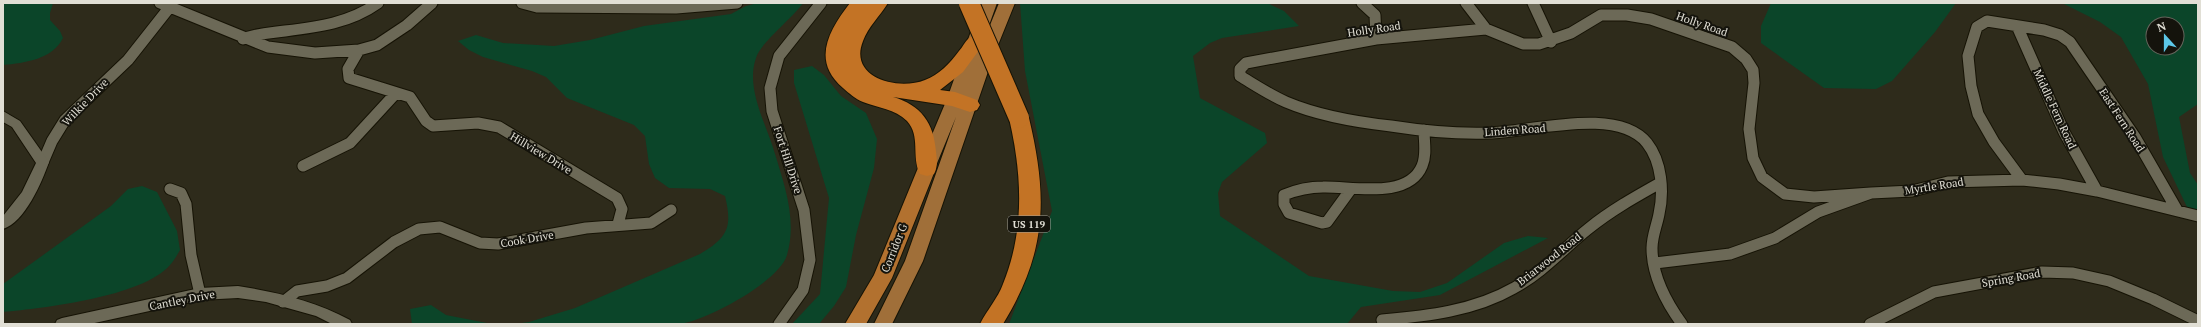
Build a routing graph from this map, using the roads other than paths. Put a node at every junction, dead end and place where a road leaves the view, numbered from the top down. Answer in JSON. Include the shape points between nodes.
{"nodes":[{"id":1,"x":378,"y":3,"type":"edge"},
{"id":2,"x":442,"y":3,"type":"edge"},
{"id":3,"x":522,"y":3,"type":"edge"},
{"id":4,"x":737,"y":3,"type":"edge"},
{"id":5,"x":821,"y":3,"type":"edge"},
{"id":6,"x":860,"y":3,"type":"edge"},
{"id":7,"x":879,"y":3,"type":"edge"},
{"id":8,"x":969,"y":3,"type":"edge"},
{"id":9,"x":989,"y":3,"type":"edge"},
{"id":10,"x":1007,"y":3,"type":"edge"},
{"id":11,"x":1362,"y":3,"type":"edge"},
{"id":12,"x":1466,"y":3,"type":"edge"},
{"id":13,"x":1534,"y":3,"type":"edge"},
{"id":14,"x":431,"y":5,"type":"edge"},
{"id":15,"x":590,"y":5,"type":"edge"},
{"id":16,"x":164,"y":6,"type":"edge"},
{"id":17,"x":2017,"y":26,"type":"junction"},
{"id":18,"x":1486,"y":28,"type":"junction"},
{"id":19,"x":243,"y":39,"type":"junction"},
{"id":20,"x":1376,"y":39,"type":"junction"},
{"id":21,"x":976,"y":42,"type":"junction"},
{"id":22,"x":1551,"y":42,"type":"junction"},
{"id":23,"x":359,"y":50,"type":"junction"},
{"id":24,"x":1240,"y":76,"type":"joint"},
{"id":25,"x":850,"y":85,"type":"junction"},
{"id":26,"x":898,"y":92,"type":"junction"},
{"id":27,"x":396,"y":93,"type":"junction"},
{"id":28,"x":959,"y":103,"type":"junction"},
{"id":29,"x":3,"y":116,"type":"edge"},
{"id":30,"x":1424,"y":130,"type":"junction"},
{"id":31,"x":43,"y":162,"type":"junction"},
{"id":32,"x":303,"y":166,"type":"dead end"},
{"id":33,"x":927,"y":168,"type":"junction"},
{"id":34,"x":2022,"y":180,"type":"junction"},
{"id":35,"x":1660,"y":183,"type":"junction"},
{"id":36,"x":170,"y":189,"type":"dead end"},
{"id":37,"x":1351,"y":189,"type":"junction"},
{"id":38,"x":2096,"y":190,"type":"junction"},
{"id":39,"x":1871,"y":193,"type":"junction"},
{"id":40,"x":19,"y":208,"type":"junction"},
{"id":41,"x":3,"y":209,"type":"edge"},
{"id":42,"x":671,"y":210,"type":"dead end"},
{"id":43,"x":2177,"y":210,"type":"junction"},
{"id":44,"x":2198,"y":216,"type":"edge"},
{"id":45,"x":3,"y":224,"type":"edge"},
{"id":46,"x":618,"y":224,"type":"junction"},
{"id":47,"x":1655,"y":263,"type":"junction"},
{"id":48,"x":200,"y":294,"type":"junction"},
{"id":49,"x":283,"y":302,"type":"junction"},
{"id":50,"x":1382,"y":320,"type":"dead end"},
{"id":51,"x":2198,"y":321,"type":"edge"},
{"id":52,"x":62,"y":324,"type":"edge"},
{"id":53,"x":345,"y":324,"type":"edge"},
{"id":54,"x":779,"y":324,"type":"edge"},
{"id":55,"x":855,"y":324,"type":"edge"},
{"id":56,"x":883,"y":324,"type":"edge"},
{"id":57,"x":991,"y":324,"type":"edge"},
{"id":58,"x":1682,"y":324,"type":"edge"},
{"id":59,"x":1870,"y":324,"type":"edge"}],
"edges":[{"from":1,"to":19,"type":"street","via":[[353,17],[290,30],[263,31]]},
{"from":2,"to":14,"type":"street"},
{"from":3,"to":15,"type":"street","via":[[537,7]]},
{"from":4,"to":15,"type":"street","via":[[676,8]]},
{"from":5,"to":54,"type":"street","name":"Fort Hill Drive","via":[[779,56],[770,88],[772,111],[804,210],[810,260],[803,290]]},
{"from":6,"to":25,"type":"highway","via":[[844,23],[833,56],[839,76]]},
{"from":7,"to":26,"type":"highway","via":[[854,38],[849,52],[850,64],[865,82],[876,88]]},
{"from":8,"to":57,"type":"highway","number":"US 119","bridge":true,"via":[[1019,118],[1032,184],[1032,210],[1026,245],[1014,286]]},
{"from":9,"to":21,"type":"main road"},
{"from":10,"to":28,"type":"main road"},
{"from":11,"to":20,"type":"street","via":[[1375,15]]},
{"from":12,"to":18,"type":"street"},
{"from":13,"to":22,"type":"street"},
{"from":14,"to":23,"type":"street","via":[[377,45]]},
{"from":16,"to":19,"type":"street"},
{"from":16,"to":31,"type":"street","name":"Wilkie Drive","via":[[128,60],[64,120]]},
{"from":17,"to":34,"type":"street","via":[[1987,22],[1977,27],[1968,56],[1971,86],[1978,114],[1994,142]]},
{"from":17,"to":38,"type":"street","name":"Middle Fern Road","via":[[2064,132]]},
{"from":17,"to":43,"type":"street","name":"East Fern Road","via":[[2044,30],[2070,42],[2135,137]]},
{"from":18,"to":20,"type":"street","name":"Holly Road"},
{"from":18,"to":22,"type":"street","name":"Holly Road","via":[[1523,44]]},
{"from":19,"to":23,"type":"street","via":[[292,51],[315,53]]},
{"from":20,"to":24,"type":"street","name":"Holly Road","via":[[1246,63],[1240,69]]},
{"from":21,"to":26,"type":"highway","via":[[957,68],[944,80],[925,88]]},
{"from":21,"to":28,"type":"main road"},
{"from":22,"to":39,"type":"street","name":"Holly Road","via":[[1601,15],[1627,15],[1651,19],[1732,47],[1746,59],[1753,70],[1749,129],[1753,158],[1762,177],[1785,194],[1814,197]]},
{"from":23,"to":27,"type":"street","via":[[348,69],[349,78]]},
{"from":24,"to":30,"type":"street","name":"Linden Road","via":[[1286,102],[1316,112]]},
{"from":25,"to":28,"type":"highway","via":[[888,97]]},
{"from":25,"to":33,"type":"highway","via":[[868,96],[901,106],[919,121],[926,143]]},
{"from":26,"to":28,"type":"highway"},
{"from":27,"to":32,"type":"street","via":[[350,143]]},
{"from":27,"to":46,"type":"street","name":"Hillview Drive","via":[[410,97],[426,121],[434,126],[478,123],[499,127],[617,198],[622,209]]},
{"from":28,"to":33,"type":"main road"},
{"from":28,"to":56,"type":"main road","via":[[914,261]]},
{"from":29,"to":31,"type":"street","via":[[16,124]]},
{"from":30,"to":35,"type":"street","name":"Linden Road","via":[[1496,133],[1580,124],[1619,127],[1641,136],[1650,148],[1658,166]]},
{"from":30,"to":37,"type":"street","via":[[1424,163],[1415,177],[1393,186],[1366,190]]},
{"from":31,"to":40,"type":"street","name":"Wilkie Drive","via":[[32,190]]},
{"from":33,"to":55,"type":"highway","name":"Corridor G","via":[[882,278]]},
{"from":34,"to":38,"type":"street","name":"Myrtle Road"},
{"from":34,"to":39,"type":"street","name":"Myrtle Road","via":[[1948,182],[1912,191]]},
{"from":35,"to":47,"type":"street","name":"Linden Road","via":[[1660,210],[1652,247]]},
{"from":35,"to":50,"type":"street","name":"Briarwood Road","via":[[1618,206],[1506,293],[1471,307],[1427,316]]},
{"from":36,"to":48,"type":"street","via":[[181,193],[186,204],[191,255]]},
{"from":37,"to":37,"type":"street","via":[[1323,187],[1294,191],[1284,195],[1284,204],[1289,213],[1322,223],[1327,222]]},
{"from":38,"to":43,"type":"street","name":"Myrtle Road"},
{"from":39,"to":47,"type":"street","name":"Myrtle Road","via":[[1818,212],[1775,238],[1730,254]]},
{"from":40,"to":41,"type":"street"},
{"from":40,"to":45,"type":"street","name":"Wilkie Drive"},
{"from":42,"to":46,"type":"street","name":"Cook Drive","via":[[652,223]]},
{"from":43,"to":44,"type":"street","name":"Myrtle Road"},
{"from":46,"to":49,"type":"street","name":"Cook Drive","via":[[574,230],[509,244],[485,244],[444,228],[417,230],[400,238],[334,284],[293,292]]},
{"from":47,"to":58,"type":"street","name":"Linden Road","via":[[1656,278],[1666,302]]},
{"from":48,"to":49,"type":"street","name":"Cantley Drive","via":[[238,292],[266,296]]},
{"from":48,"to":52,"type":"street","name":"Cantley Drive"},
{"from":49,"to":53,"type":"street","name":"Cantley Drive","via":[[320,311]]},
{"from":51,"to":59,"type":"street","name":"Spring Road","via":[[2109,281],[2073,273],[2042,272],[1934,292]]}]}
